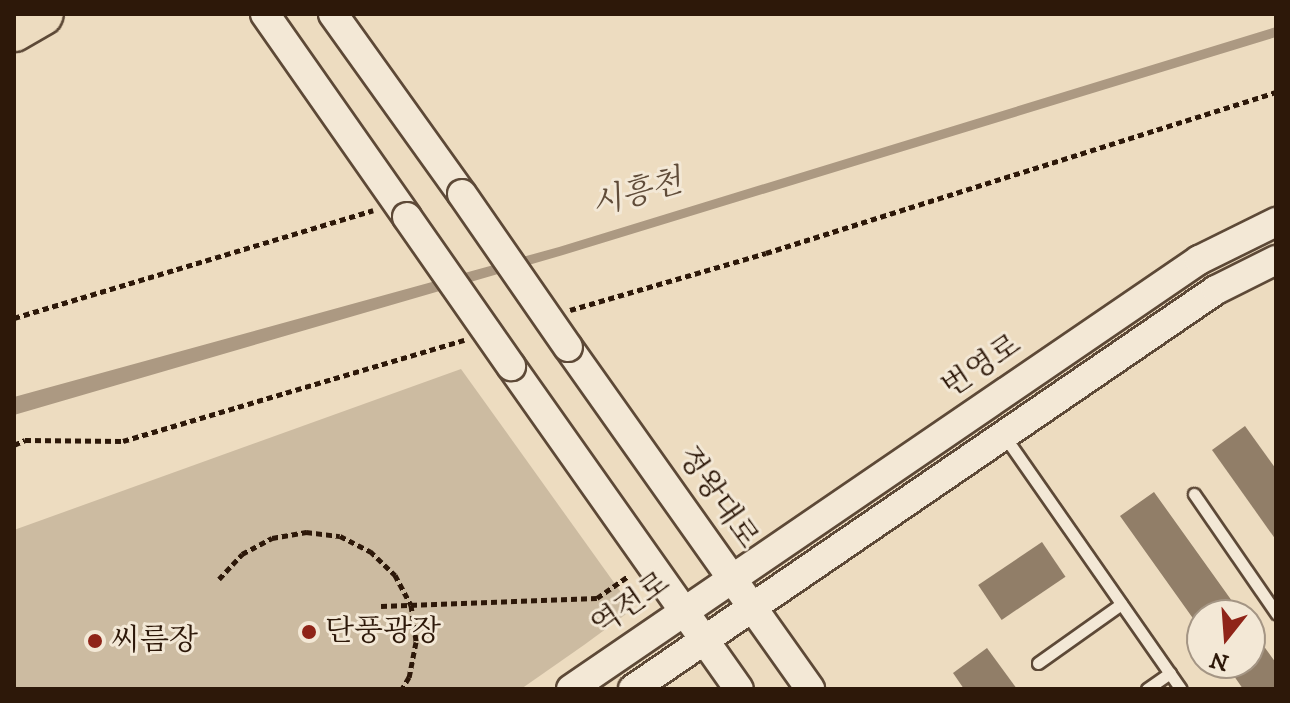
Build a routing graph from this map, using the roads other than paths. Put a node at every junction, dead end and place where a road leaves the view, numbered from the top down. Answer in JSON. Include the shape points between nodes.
{"nodes":[{"id":1,"x":42,"y":14,"type":"edge"},
{"id":2,"x":265,"y":14,"type":"edge"},
{"id":3,"x":333,"y":14,"type":"edge"},
{"id":4,"x":14,"y":30,"type":"edge"},
{"id":5,"x":1276,"y":222,"type":"edge"},
{"id":6,"x":1276,"y":260,"type":"edge"},
{"id":7,"x":1004,"y":436,"type":"junction"},
{"id":8,"x":1194,"y":494,"type":"dead end"},
{"id":9,"x":731,"y":577,"type":"junction"},
{"id":10,"x":1121,"y":604,"type":"junction"},
{"id":11,"x":753,"y":608,"type":"junction"},
{"id":12,"x":683,"y":610,"type":"junction"},
{"id":13,"x":1276,"y":613,"type":"edge"},
{"id":14,"x":704,"y":639,"type":"junction"},
{"id":15,"x":1038,"y":663,"type":"dead end"},
{"id":16,"x":1170,"y":673,"type":"junction"},
{"id":17,"x":571,"y":689,"type":"edge"},
{"id":18,"x":633,"y":689,"type":"edge"},
{"id":19,"x":739,"y":689,"type":"edge"},
{"id":20,"x":810,"y":689,"type":"edge"},
{"id":21,"x":1147,"y":689,"type":"edge"},
{"id":22,"x":1181,"y":689,"type":"edge"}],
"edges":[{"from":1,"to":4,"type":"highway"},
{"from":2,"to":12,"type":"street","bridge":true},
{"from":3,"to":9,"type":"street","name":"정왕대로","bridge":true},
{"from":5,"to":9,"type":"street","name":"번영로","via":[[1199,260]]},
{"from":6,"to":7,"type":"street","via":[[1216,290]]},
{"from":7,"to":10,"type":"lane"},
{"from":7,"to":11,"type":"street"},
{"from":8,"to":13,"type":"lane"},
{"from":9,"to":11,"type":"street","name":"정왕대로"},
{"from":9,"to":12,"type":"street","name":"역전로"},
{"from":10,"to":15,"type":"lane"},
{"from":10,"to":16,"type":"lane"},
{"from":11,"to":14,"type":"street"},
{"from":11,"to":20,"type":"street","name":"정왕대로"},
{"from":12,"to":14,"type":"street"},
{"from":12,"to":17,"type":"street","name":"역전로"},
{"from":14,"to":18,"type":"street"},
{"from":14,"to":19,"type":"street"},
{"from":16,"to":21,"type":"lane"},
{"from":16,"to":22,"type":"lane"}]}
